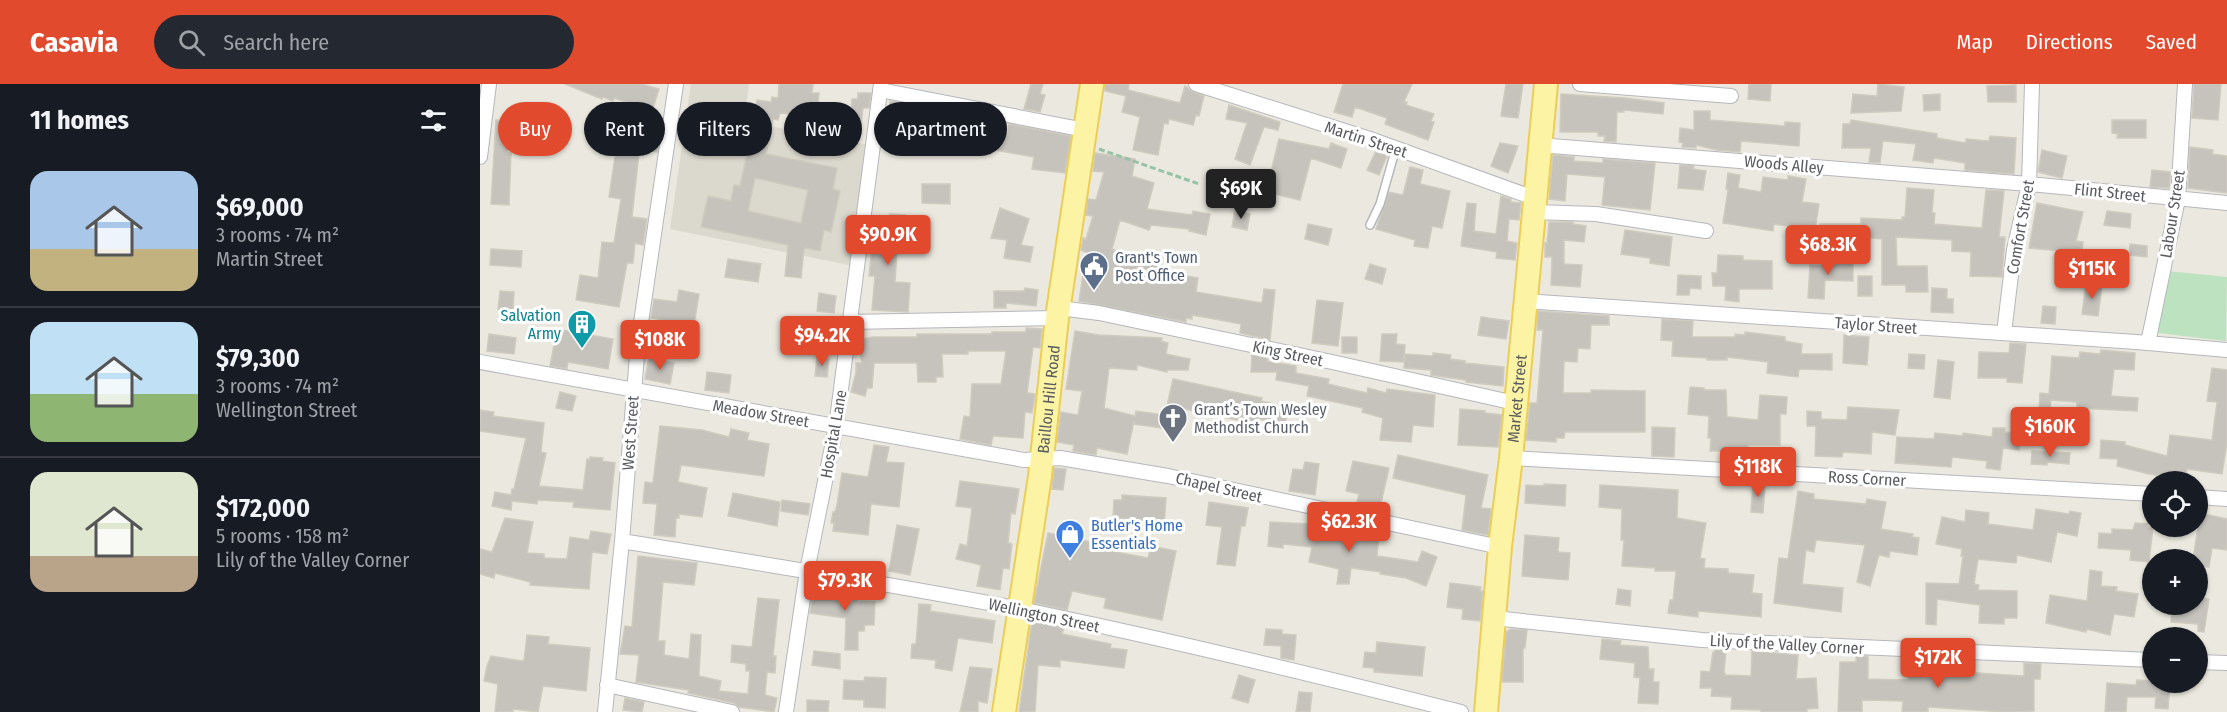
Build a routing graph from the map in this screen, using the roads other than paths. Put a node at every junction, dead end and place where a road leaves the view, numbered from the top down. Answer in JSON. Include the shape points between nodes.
{"nodes":[{"id":1,"x":489,"y":84,"type":"edge"},
{"id":2,"x":676,"y":84,"type":"edge"},
{"id":3,"x":1092,"y":84,"type":"edge"},
{"id":4,"x":1196,"y":84,"type":"edge"},
{"id":5,"x":1546,"y":84,"type":"edge"},
{"id":6,"x":1580,"y":84,"type":"edge"},
{"id":7,"x":2032,"y":84,"type":"edge"},
{"id":8,"x":2185,"y":84,"type":"edge"},
{"id":9,"x":881,"y":87,"type":"edge"},
{"id":10,"x":1731,"y":96,"type":"dead end"},
{"id":11,"x":1084,"y":136,"type":"junction"},
{"id":12,"x":1539,"y":145,"type":"junction"},
{"id":13,"x":1396,"y":148,"type":"junction"},
{"id":14,"x":480,"y":157,"type":"edge"},
{"id":15,"x":2029,"y":184,"type":"junction"},
{"id":16,"x":2178,"y":199,"type":"junction"},
{"id":17,"x":2227,"y":203,"type":"edge"},
{"id":18,"x":1534,"y":205,"type":"junction"},
{"id":19,"x":1370,"y":225,"type":"dead end"},
{"id":20,"x":1706,"y":231,"type":"dead end"},
{"id":21,"x":1524,"y":301,"type":"junction"},
{"id":22,"x":1058,"y":313,"type":"junction"},
{"id":23,"x":850,"y":322,"type":"junction"},
{"id":24,"x":2004,"y":333,"type":"junction"},
{"id":25,"x":2148,"y":343,"type":"junction"},
{"id":26,"x":2227,"y":350,"type":"edge"},
{"id":27,"x":480,"y":362,"type":"edge"},
{"id":28,"x":633,"y":391,"type":"junction"},
{"id":29,"x":1515,"y":404,"type":"junction"},
{"id":30,"x":836,"y":427,"type":"junction"},
{"id":31,"x":1510,"y":458,"type":"junction"},
{"id":32,"x":1042,"y":459,"type":"junction"},
{"id":33,"x":2142,"y":493,"type":"edge"},
{"id":34,"x":2208,"y":498,"type":"edge"},
{"id":35,"x":2227,"y":499,"type":"edge"},
{"id":36,"x":622,"y":541,"type":"junction"},
{"id":37,"x":1500,"y":547,"type":"junction"},
{"id":38,"x":807,"y":571,"type":"junction"},
{"id":39,"x":1019,"y":609,"type":"junction"},
{"id":40,"x":1494,"y":618,"type":"junction"},
{"id":41,"x":2142,"y":660,"type":"edge"},
{"id":42,"x":2208,"y":662,"type":"edge"},
{"id":43,"x":2227,"y":663,"type":"edge"},
{"id":44,"x":607,"y":685,"type":"junction"},
{"id":45,"x":605,"y":712,"type":"edge"},
{"id":46,"x":732,"y":712,"type":"edge"},
{"id":47,"x":786,"y":712,"type":"edge"},
{"id":48,"x":1004,"y":712,"type":"edge"},
{"id":49,"x":1461,"y":712,"type":"edge"},
{"id":50,"x":1486,"y":712,"type":"edge"}],
"edges":[{"from":1,"to":14,"type":"street"},
{"from":2,"to":28,"type":"street","name":"West Street"},
{"from":3,"to":11,"type":"main road","name":"Baillou Hill Road"},
{"from":4,"to":13,"type":"street","name":"Martin Street"},
{"from":5,"to":12,"type":"main road","name":"Market Street"},
{"from":6,"to":10,"type":"street"},
{"from":7,"to":15,"type":"street","name":"Comfort Street"},
{"from":8,"to":16,"type":"street","name":"Labour Street"},
{"from":9,"to":11,"type":"street"},
{"from":9,"to":23,"type":"street","name":"Hospital Lane"},
{"from":11,"to":22,"type":"main road","name":"Baillou Hill Road"},
{"from":12,"to":15,"type":"street","name":"Woods Alley"},
{"from":12,"to":18,"type":"main road","name":"Market Street"},
{"from":13,"to":18,"type":"street","name":"Martin Street"},
{"from":13,"to":19,"type":"lane"},
{"from":15,"to":16,"type":"street","name":"Flint Street"},
{"from":15,"to":24,"type":"street","name":"Comfort Street","via":[[2014,250]]},
{"from":16,"to":17,"type":"street","name":"Flint Street"},
{"from":16,"to":25,"type":"street","name":"Labour Street"},
{"from":18,"to":20,"type":"street","name":"Martin Street"},
{"from":18,"to":21,"type":"main road","name":"Market Street"},
{"from":21,"to":24,"type":"street","name":"Taylor Street"},
{"from":21,"to":29,"type":"main road","name":"Market Street"},
{"from":22,"to":23,"type":"street","name":"King Street"},
{"from":22,"to":29,"type":"street","name":"King Street","via":[[1099,314]]},
{"from":22,"to":32,"type":"main road","name":"Baillou Hill Road"},
{"from":23,"to":30,"type":"street","name":"Hospital Lane"},
{"from":24,"to":25,"type":"street","name":"Taylor Street"},
{"from":25,"to":26,"type":"street","name":"Taylor Street"},
{"from":27,"to":28,"type":"street","name":"Meadow Street"},
{"from":28,"to":30,"type":"street","name":"Meadow Street"},
{"from":28,"to":36,"type":"street","name":"West Street"},
{"from":29,"to":31,"type":"main road","name":"Market Street"},
{"from":30,"to":32,"type":"street","name":"Meadow Street","via":[[1024,460]]},
{"from":30,"to":38,"type":"street","name":"Hospital Lane"},
{"from":31,"to":33,"type":"street","name":"Ross Corner"},
{"from":31,"to":37,"type":"main road","name":"Market Street"},
{"from":32,"to":37,"type":"street","name":"Chapel Street","via":[[1060,458],[1168,476]]},
{"from":32,"to":39,"type":"main road","name":"Baillou Hill Road"},
{"from":34,"to":35,"type":"street"},
{"from":36,"to":38,"type":"street","name":"Wellington Street"},
{"from":36,"to":44,"type":"street","name":"West Street"},
{"from":37,"to":40,"type":"main road","name":"Market Street"},
{"from":38,"to":39,"type":"street","name":"Wellington Street"},
{"from":38,"to":47,"type":"street","name":"Hospital Lane"},
{"from":39,"to":48,"type":"main road","name":"Baillou Hill Road"},
{"from":39,"to":49,"type":"street","name":"Wellington Street","via":[[1272,664]]},
{"from":40,"to":41,"type":"street","name":"Lily of the Valley Corner","via":[[1702,640]]},
{"from":40,"to":50,"type":"main road","name":"Market Street"},
{"from":42,"to":43,"type":"street"},
{"from":44,"to":45,"type":"street","name":"West Street"},
{"from":44,"to":46,"type":"street"}]}
